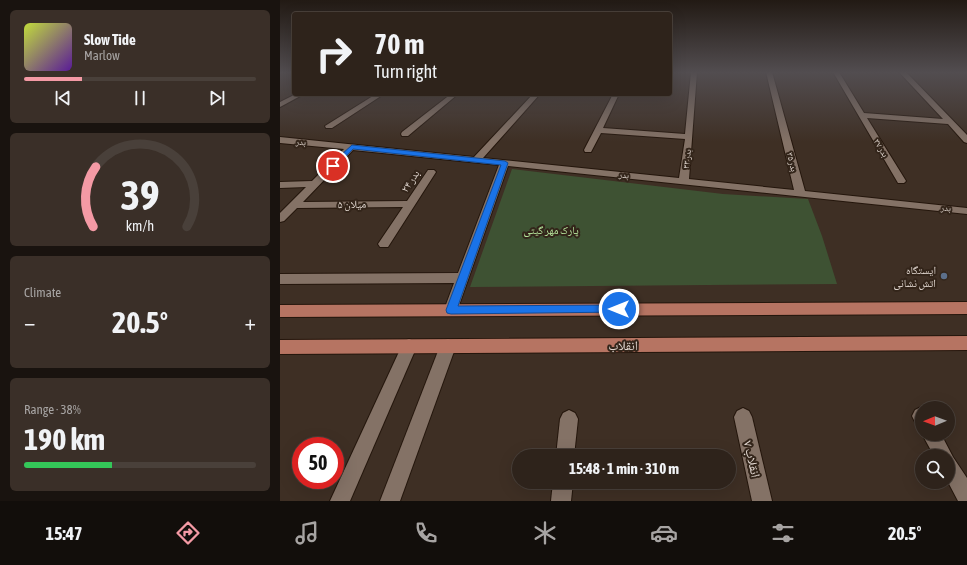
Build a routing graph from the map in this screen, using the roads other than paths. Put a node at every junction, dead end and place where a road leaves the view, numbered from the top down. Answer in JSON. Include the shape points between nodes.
{"nodes":[{"id":1,"x":692,"y":95,"type":"edge"},
{"id":2,"x":775,"y":95,"type":"edge"},
{"id":3,"x":850,"y":95,"type":"edge"},
{"id":4,"x":924,"y":95,"type":"edge"},
{"id":5,"x":297,"y":96,"type":"edge"},
{"id":6,"x":378,"y":96,"type":"edge"},
{"id":7,"x":452,"y":96,"type":"edge"},
{"id":8,"x":535,"y":96,"type":"edge"},
{"id":9,"x":615,"y":96,"type":"edge"},
{"id":10,"x":280,"y":105,"type":"edge"},
{"id":11,"x":862,"y":115,"type":"junction"},
{"id":12,"x":950,"y":122,"type":"junction"},
{"id":13,"x":329,"y":126,"type":"dead end"},
{"id":14,"x":598,"y":130,"type":"junction"},
{"id":15,"x":405,"y":134,"type":"dead end"},
{"id":16,"x":689,"y":137,"type":"junction"},
{"id":17,"x":280,"y":140,"type":"edge"},
{"id":18,"x":967,"y":140,"type":"edge"},
{"id":19,"x":352,"y":147,"type":"junction"},
{"id":20,"x":588,"y":150,"type":"dead end"},
{"id":21,"x":477,"y":160,"type":"junction"},
{"id":22,"x":505,"y":163,"type":"junction"},
{"id":23,"x":431,"y":172,"type":"dead end"},
{"id":24,"x":901,"y":181,"type":"dead end"},
{"id":25,"x":684,"y":182,"type":"junction"},
{"id":26,"x":315,"y":184,"type":"junction"},
{"id":27,"x":280,"y":185,"type":"edge"},
{"id":28,"x":800,"y":194,"type":"junction"},
{"id":29,"x":410,"y":204,"type":"junction"},
{"id":30,"x":294,"y":205,"type":"junction"},
{"id":31,"x":967,"y":211,"type":"edge"},
{"id":32,"x":280,"y":219,"type":"edge"},
{"id":33,"x":384,"y":244,"type":"dead end"},
{"id":34,"x":463,"y":278,"type":"junction"},
{"id":35,"x":280,"y":279,"type":"edge"},
{"id":36,"x":967,"y":308,"type":"edge"},
{"id":37,"x":451,"y":310,"type":"junction"},
{"id":38,"x":280,"y":311,"type":"edge"},
{"id":39,"x":967,"y":343,"type":"edge"},
{"id":40,"x":409,"y":346,"type":"junction"},
{"id":41,"x":448,"y":346,"type":"junction"},
{"id":42,"x":281,"y":348,"type":"edge"},
{"id":43,"x":743,"y":417,"type":"dead end"},
{"id":44,"x":569,"y":419,"type":"dead end"},
{"id":45,"x":566,"y":449,"type":"edge"},
{"id":46,"x":955,"y":476,"type":"edge"},
{"id":47,"x":562,"y":489,"type":"edge"},
{"id":48,"x":967,"y":497,"type":"edge"},
{"id":49,"x":340,"y":501,"type":"edge"},
{"id":50,"x":390,"y":501,"type":"edge"},
{"id":51,"x":561,"y":501,"type":"edge"},
{"id":52,"x":762,"y":501,"type":"edge"}],
"edges":[{"from":1,"to":16,"type":"street","name":"بدر ۳۳"},
{"from":2,"to":28,"type":"street","name":"بدر ۳۵"},
{"from":3,"to":11,"type":"street","name":"بدر ۳۷"},
{"from":4,"to":12,"type":"street"},
{"from":5,"to":10,"type":"street"},
{"from":6,"to":13,"type":"street"},
{"from":7,"to":15,"type":"street"},
{"from":8,"to":21,"type":"street"},
{"from":9,"to":14,"type":"street"},
{"from":11,"to":12,"type":"street"},
{"from":11,"to":24,"type":"street","name":"بدر ۳۷"},
{"from":12,"to":18,"type":"street"},
{"from":14,"to":16,"type":"street"},
{"from":14,"to":20,"type":"street"},
{"from":16,"to":25,"type":"street","name":"بدر ۳۳"},
{"from":17,"to":19,"type":"street","name":"بدر"},
{"from":19,"to":21,"type":"street","name":"بدر"},
{"from":19,"to":26,"type":"street"},
{"from":21,"to":22,"type":"street","name":"بدر"},
{"from":22,"to":25,"type":"street","name":"بدر"},
{"from":22,"to":34,"type":"street"},
{"from":23,"to":29,"type":"street","name":"بدر ۲۴"},
{"from":25,"to":28,"type":"street","name":"بدر"},
{"from":26,"to":27,"type":"street"},
{"from":26,"to":30,"type":"street"},
{"from":28,"to":31,"type":"street","name":"بدر"},
{"from":29,"to":30,"type":"street","name":"میلان ۵"},
{"from":29,"to":33,"type":"street","name":"بدر ۲۴"},
{"from":30,"to":32,"type":"street"},
{"from":34,"to":35,"type":"street"},
{"from":34,"to":37,"type":"street"},
{"from":36,"to":37,"type":"main road"},
{"from":37,"to":38,"type":"main road"},
{"from":39,"to":41,"type":"main road","name":"انقلاب"},
{"from":40,"to":41,"type":"main road","name":"انقلاب"},
{"from":40,"to":42,"type":"main road","name":"انقلاب"},
{"from":40,"to":49,"type":"street"},
{"from":41,"to":50,"type":"street"},
{"from":43,"to":52,"type":"street","name":"انقلاب ۷"},
{"from":44,"to":45,"type":"street"},
{"from":46,"to":48,"type":"street"},
{"from":47,"to":51,"type":"street"}]}
